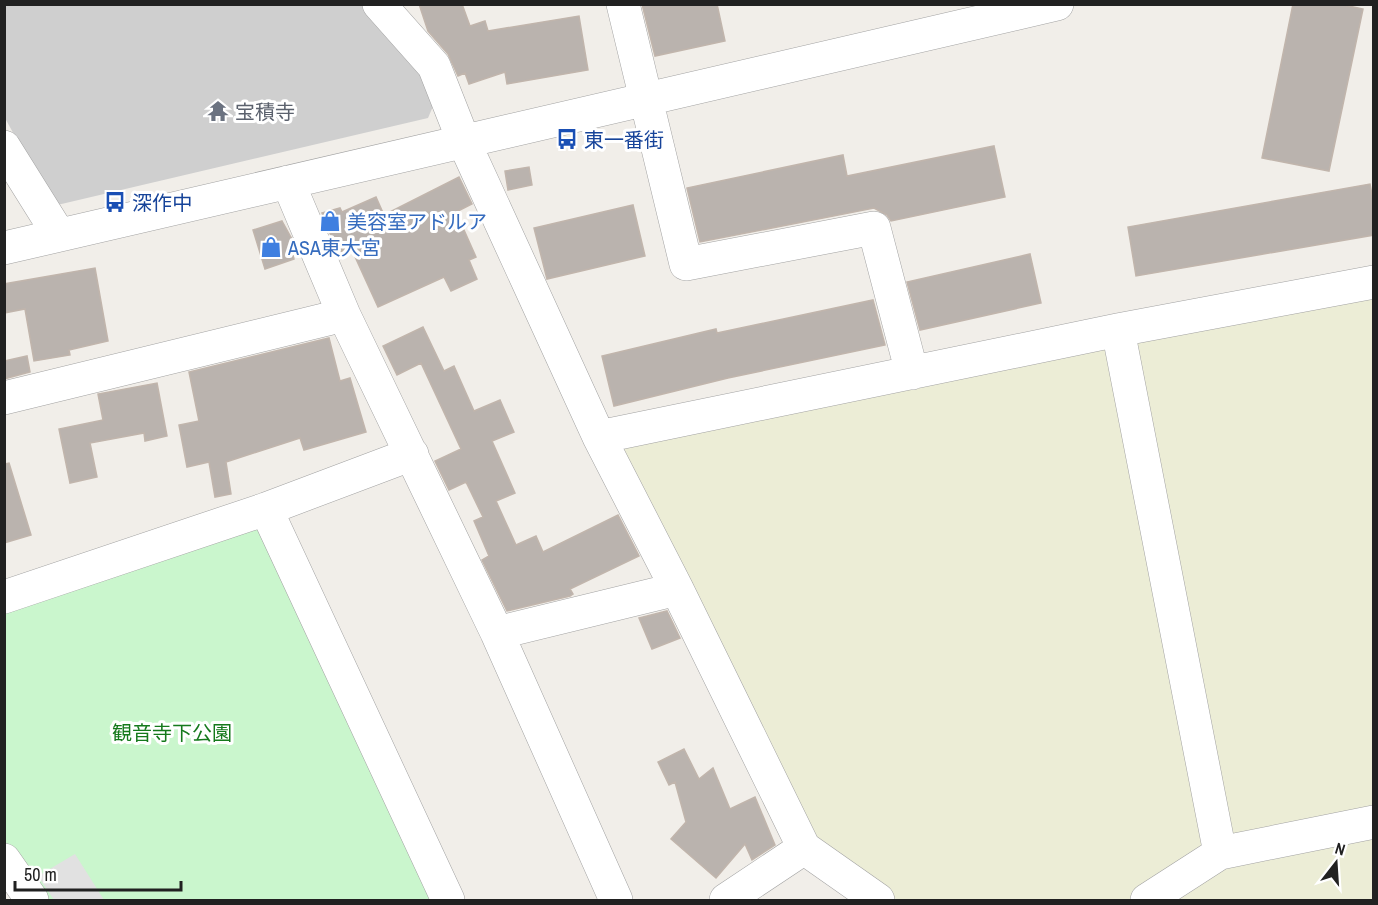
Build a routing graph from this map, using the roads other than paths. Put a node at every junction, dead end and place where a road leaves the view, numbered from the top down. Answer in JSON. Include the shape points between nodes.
{"nodes":[{"id":1,"x":380,"y":4,"type":"edge"},
{"id":2,"x":623,"y":4,"type":"edge"},
{"id":3,"x":1058,"y":4,"type":"edge"},
{"id":4,"x":647,"y":100,"type":"junction"},
{"id":5,"x":464,"y":142,"type":"junction"},
{"id":6,"x":4,"y":147,"type":"edge"},
{"id":7,"x":288,"y":182,"type":"junction"},
{"id":8,"x":59,"y":235,"type":"junction"},
{"id":9,"x":4,"y":248,"type":"edge"},
{"id":10,"x":1374,"y":282,"type":"edge"},
{"id":11,"x":344,"y":315,"type":"junction"},
{"id":12,"x":1118,"y":330,"type":"junction"},
{"id":13,"x":912,"y":373,"type":"junction"},
{"id":14,"x":4,"y":398,"type":"edge"},
{"id":15,"x":599,"y":436,"type":"junction"},
{"id":16,"x":412,"y":454,"type":"junction"},
{"id":17,"x":266,"y":509,"type":"junction"},
{"id":18,"x":677,"y":589,"type":"junction"},
{"id":19,"x":4,"y":597,"type":"edge"},
{"id":20,"x":497,"y":633,"type":"junction"},
{"id":21,"x":1374,"y":822,"type":"edge"},
{"id":22,"x":804,"y":848,"type":"junction"},
{"id":23,"x":1220,"y":853,"type":"junction"},
{"id":24,"x":4,"y":860,"type":"edge"},
{"id":25,"x":609,"y":899,"type":"edge"},
{"id":26,"x":32,"y":900,"type":"edge"},
{"id":27,"x":448,"y":900,"type":"edge"},
{"id":28,"x":726,"y":900,"type":"edge"},
{"id":29,"x":878,"y":900,"type":"edge"},
{"id":30,"x":1147,"y":900,"type":"edge"}],
"edges":[{"from":1,"to":5,"type":"street","via":[[434,66]]},
{"from":2,"to":4,"type":"street"},
{"from":3,"to":4,"type":"street"},
{"from":4,"to":5,"type":"street"},
{"from":4,"to":13,"type":"street","via":[[686,264],[874,228]]},
{"from":5,"to":7,"type":"street"},
{"from":5,"to":15,"type":"street"},
{"from":6,"to":8,"type":"street"},
{"from":7,"to":8,"type":"street"},
{"from":7,"to":11,"type":"street"},
{"from":8,"to":9,"type":"street"},
{"from":10,"to":12,"type":"street"},
{"from":11,"to":14,"type":"street"},
{"from":11,"to":16,"type":"street"},
{"from":12,"to":13,"type":"street"},
{"from":12,"to":23,"type":"street"},
{"from":13,"to":15,"type":"street"},
{"from":15,"to":18,"type":"street"},
{"from":16,"to":17,"type":"street"},
{"from":16,"to":20,"type":"street"},
{"from":17,"to":19,"type":"street"},
{"from":17,"to":27,"type":"street"},
{"from":18,"to":20,"type":"street"},
{"from":18,"to":22,"type":"street"},
{"from":20,"to":25,"type":"street"},
{"from":21,"to":23,"type":"street"},
{"from":22,"to":28,"type":"street"},
{"from":22,"to":29,"type":"street"},
{"from":23,"to":30,"type":"street"},
{"from":24,"to":26,"type":"street"}]}
